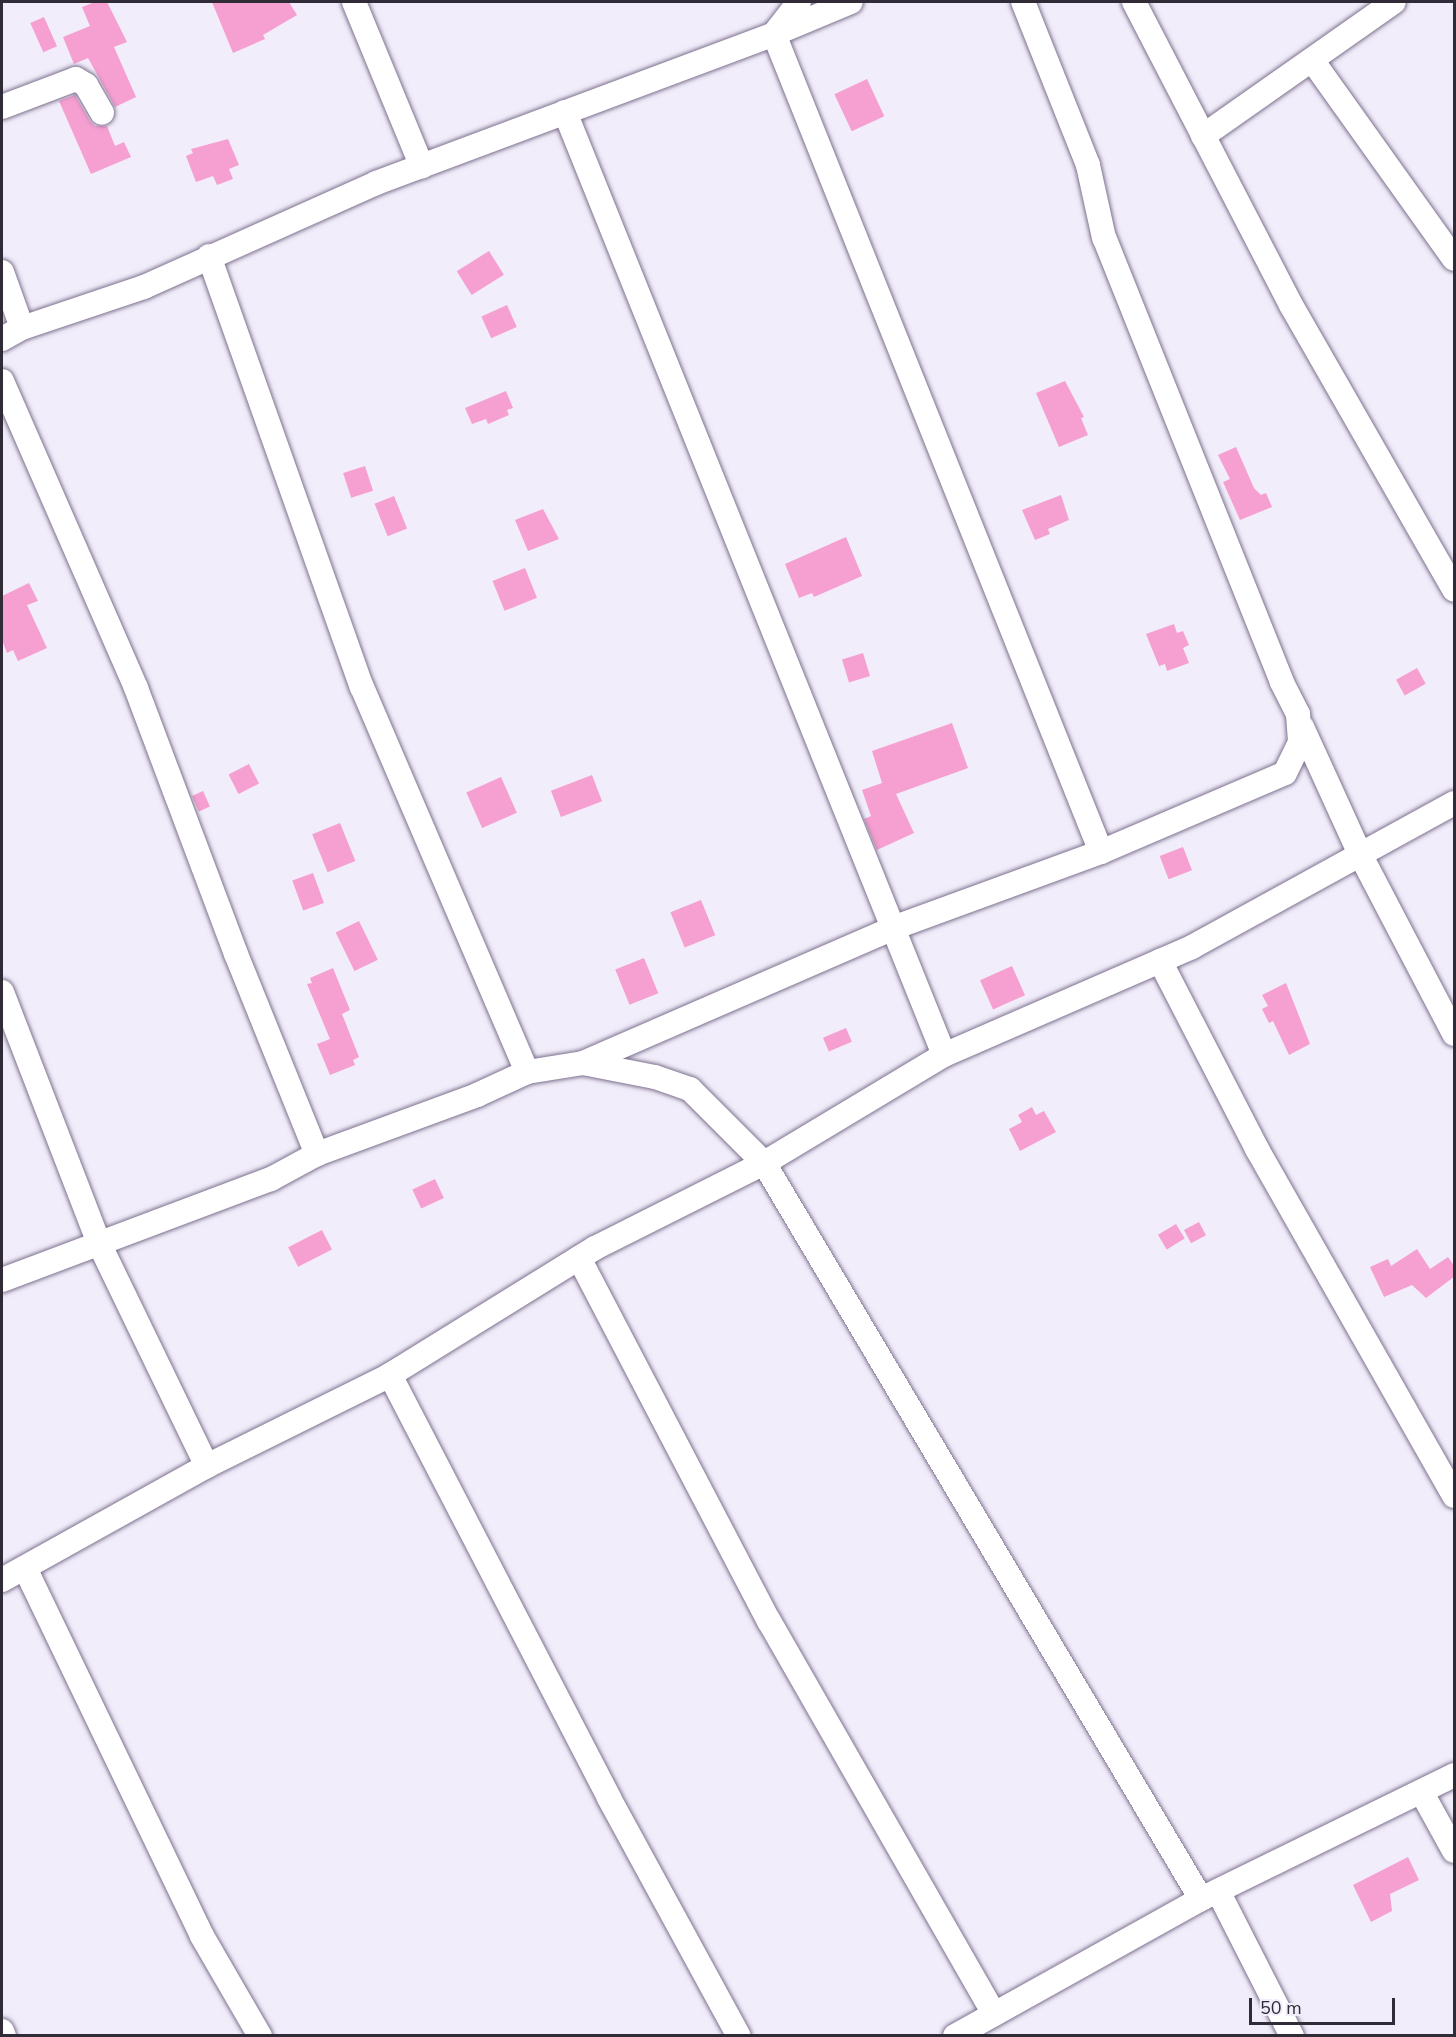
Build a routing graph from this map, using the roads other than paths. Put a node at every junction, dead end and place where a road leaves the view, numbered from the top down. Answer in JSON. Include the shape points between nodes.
{"nodes":[{"id":1,"x":354,"y":2,"type":"edge"},
{"id":2,"x":799,"y":2,"type":"edge"},
{"id":3,"x":851,"y":2,"type":"edge"},
{"id":4,"x":1023,"y":2,"type":"edge"},
{"id":5,"x":1134,"y":2,"type":"edge"},
{"id":6,"x":1394,"y":2,"type":"edge"},
{"id":7,"x":774,"y":34,"type":"junction"},
{"id":8,"x":1312,"y":60,"type":"junction"},
{"id":9,"x":2,"y":107,"type":"edge"},
{"id":10,"x":565,"y":112,"type":"junction"},
{"id":11,"x":102,"y":113,"type":"dead end"},
{"id":12,"x":1203,"y":136,"type":"junction"},
{"id":13,"x":422,"y":168,"type":"junction"},
{"id":14,"x":209,"y":256,"type":"junction"},
{"id":15,"x":1455,"y":259,"type":"edge"},
{"id":16,"x":2,"y":272,"type":"edge"},
{"id":17,"x":12,"y":334,"type":"edge"},
{"id":18,"x":2,"y":381,"type":"edge"},
{"id":19,"x":1455,"y":590,"type":"edge"},
{"id":20,"x":1302,"y":727,"type":"junction"},
{"id":21,"x":1455,"y":802,"type":"edge"},
{"id":22,"x":1101,"y":852,"type":"junction"},
{"id":23,"x":1360,"y":854,"type":"junction"},
{"id":24,"x":893,"y":928,"type":"junction"},
{"id":25,"x":1160,"y":961,"type":"junction"},
{"id":26,"x":2,"y":992,"type":"edge"},
{"id":27,"x":1455,"y":1034,"type":"edge"},
{"id":28,"x":944,"y":1055,"type":"junction"},
{"id":29,"x":583,"y":1063,"type":"junction"},
{"id":30,"x":527,"y":1072,"type":"junction"},
{"id":31,"x":317,"y":1154,"type":"junction"},
{"id":32,"x":764,"y":1163,"type":"junction"},
{"id":33,"x":98,"y":1241,"type":"junction"},
{"id":34,"x":579,"y":1258,"type":"junction"},
{"id":35,"x":2,"y":1280,"type":"edge"},
{"id":36,"x":390,"y":1375,"type":"junction"},
{"id":37,"x":207,"y":1466,"type":"junction"},
{"id":38,"x":1455,"y":1496,"type":"edge"},
{"id":39,"x":25,"y":1568,"type":"junction"},
{"id":40,"x":2,"y":1580,"type":"edge"},
{"id":41,"x":1455,"y":1774,"type":"edge"},
{"id":42,"x":1422,"y":1793,"type":"junction"},
{"id":43,"x":1455,"y":1851,"type":"edge"},
{"id":44,"x":1209,"y":1895,"type":"junction"},
{"id":45,"x":994,"y":2014,"type":"junction"},
{"id":46,"x":2,"y":2031,"type":"edge"},
{"id":47,"x":4,"y":2036,"type":"edge"},
{"id":48,"x":260,"y":2036,"type":"edge"},
{"id":49,"x":739,"y":2036,"type":"edge"},
{"id":50,"x":955,"y":2036,"type":"edge"},
{"id":51,"x":1292,"y":2036,"type":"edge"}],
"edges":[{"from":1,"to":13,"type":"street"},
{"from":2,"to":7,"type":"street"},
{"from":3,"to":7,"type":"street"},
{"from":4,"to":20,"type":"street","via":[[1088,165],[1104,238]]},
{"from":5,"to":12,"type":"street"},
{"from":6,"to":8,"type":"street"},
{"from":7,"to":10,"type":"street"},
{"from":7,"to":22,"type":"street"},
{"from":8,"to":12,"type":"street"},
{"from":8,"to":15,"type":"street"},
{"from":9,"to":11,"type":"street","via":[[76,79],[86,85]]},
{"from":10,"to":13,"type":"street"},
{"from":10,"to":24,"type":"street"},
{"from":12,"to":19,"type":"street","via":[[1291,305]]},
{"from":13,"to":14,"type":"street","via":[[376,183]]},
{"from":14,"to":17,"type":"street","via":[[144,287]]},
{"from":14,"to":30,"type":"street","via":[[362,687]]},
{"from":16,"to":17,"type":"street"},
{"from":18,"to":31,"type":"street","via":[[136,688],[236,954]]},
{"from":20,"to":22,"type":"street","via":[[1300,742],[1285,773]]},
{"from":20,"to":23,"type":"street"},
{"from":21,"to":23,"type":"street"},
{"from":22,"to":24,"type":"street"},
{"from":23,"to":25,"type":"street"},
{"from":23,"to":27,"type":"street"},
{"from":24,"to":28,"type":"street"},
{"from":24,"to":29,"type":"street"},
{"from":25,"to":28,"type":"street"},
{"from":25,"to":38,"type":"street","via":[[1257,1149]]},
{"from":26,"to":33,"type":"street"},
{"from":28,"to":32,"type":"street"},
{"from":29,"to":30,"type":"street"},
{"from":29,"to":32,"type":"street","via":[[655,1077],[690,1089]]},
{"from":30,"to":31,"type":"street","via":[[456,1103]]},
{"from":31,"to":33,"type":"street","via":[[271,1179]]},
{"from":32,"to":34,"type":"street"},
{"from":32,"to":44,"type":"street"},
{"from":33,"to":35,"type":"street"},
{"from":33,"to":37,"type":"street"},
{"from":34,"to":36,"type":"street"},
{"from":34,"to":45,"type":"street","via":[[769,1621]]},
{"from":36,"to":37,"type":"street"},
{"from":36,"to":49,"type":"street","via":[[609,1798]]},
{"from":37,"to":39,"type":"street"},
{"from":39,"to":40,"type":"street"},
{"from":39,"to":48,"type":"street","via":[[202,1936]]},
{"from":41,"to":42,"type":"street"},
{"from":42,"to":43,"type":"street"},
{"from":42,"to":44,"type":"street"},
{"from":44,"to":45,"type":"street"},
{"from":44,"to":51,"type":"street"},
{"from":45,"to":50,"type":"street"},
{"from":46,"to":47,"type":"street"}]}
